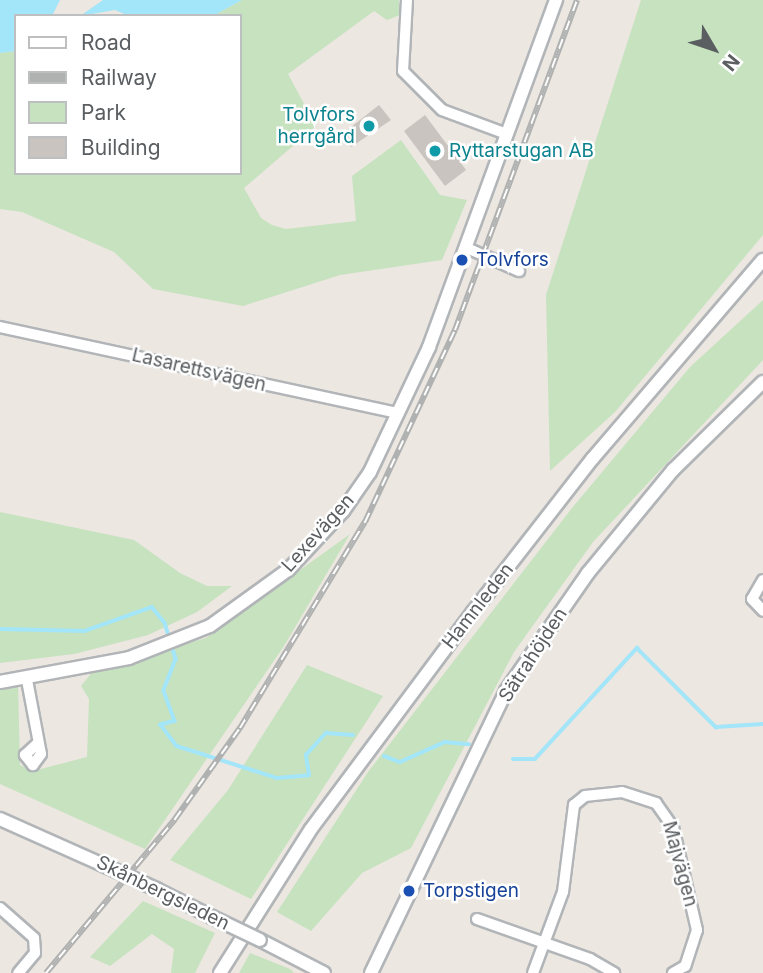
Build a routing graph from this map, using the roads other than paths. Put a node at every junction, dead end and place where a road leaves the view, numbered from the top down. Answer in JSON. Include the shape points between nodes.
{"nodes":[{"id":1,"x":407,"y":0,"type":"edge"},
{"id":2,"x":556,"y":0,"type":"edge"},
{"id":3,"x":507,"y":134,"type":"junction"},
{"id":4,"x":467,"y":248,"type":"junction"},
{"id":5,"x":763,"y":260,"type":"edge"},
{"id":6,"x":519,"y":271,"type":"dead end"},
{"id":7,"x":763,"y":274,"type":"edge"},
{"id":8,"x":725,"y":303,"type":"junction"},
{"id":9,"x":0,"y":327,"type":"edge"},
{"id":10,"x":763,"y":382,"type":"edge"},
{"id":11,"x":398,"y":414,"type":"junction"},
{"id":12,"x":763,"y":580,"type":"edge"},
{"id":13,"x":763,"y":611,"type":"edge"},
{"id":14,"x":27,"y":680,"type":"junction"},
{"id":15,"x":0,"y":682,"type":"edge"},
{"id":16,"x":37,"y":744,"type":"dead end"},
{"id":17,"x":0,"y":818,"type":"edge"},
{"id":18,"x":0,"y":908,"type":"edge"},
{"id":19,"x":477,"y":919,"type":"dead end"},
{"id":20,"x":546,"y":943,"type":"junction"},
{"id":21,"x":18,"y":973,"type":"edge"},
{"id":22,"x":220,"y":973,"type":"edge"},
{"id":23,"x":324,"y":973,"type":"edge"},
{"id":24,"x":371,"y":973,"type":"edge"},
{"id":25,"x":533,"y":973,"type":"edge"},
{"id":26,"x":614,"y":973,"type":"edge"},
{"id":27,"x":673,"y":973,"type":"edge"}],
"edges":[{"from":1,"to":3,"type":"street","via":[[403,71],[442,110]]},
{"from":2,"to":3,"type":"street","name":"Lexevägen"},
{"from":3,"to":4,"type":"street","name":"Lexevägen"},
{"from":4,"to":6,"type":"street"},
{"from":4,"to":11,"type":"street","name":"Lexevägen"},
{"from":5,"to":8,"type":"street","name":"Hamnleden"},
{"from":7,"to":8,"type":"street"},
{"from":8,"to":22,"type":"street","name":"Hamnleden","via":[[593,458],[391,721],[311,829]]},
{"from":9,"to":11,"type":"street","name":"Lasarettsvägen"},
{"from":10,"to":24,"type":"street","name":"Sätrahöjden","via":[[656,490],[588,573],[506,691]]},
{"from":11,"to":14,"type":"street","name":"Lexevägen","via":[[370,472],[288,570],[186,637],[157,649]]},
{"from":12,"to":13,"type":"street","via":[[752,599]]},
{"from":14,"to":15,"type":"street","name":"Lexevägen"},
{"from":14,"to":16,"type":"street"},
{"from":17,"to":23,"type":"street","name":"Skånbergsleden","bridge":true},
{"from":18,"to":21,"type":"street","via":[[34,938],[35,954]]},
{"from":19,"to":20,"type":"street"},
{"from":20,"to":25,"type":"street"},
{"from":20,"to":26,"type":"street"},
{"from":20,"to":27,"type":"street","name":"Majvägen","via":[[563,892],[572,812],[585,796],[641,795],[667,813],[697,930],[692,954]]}]}
